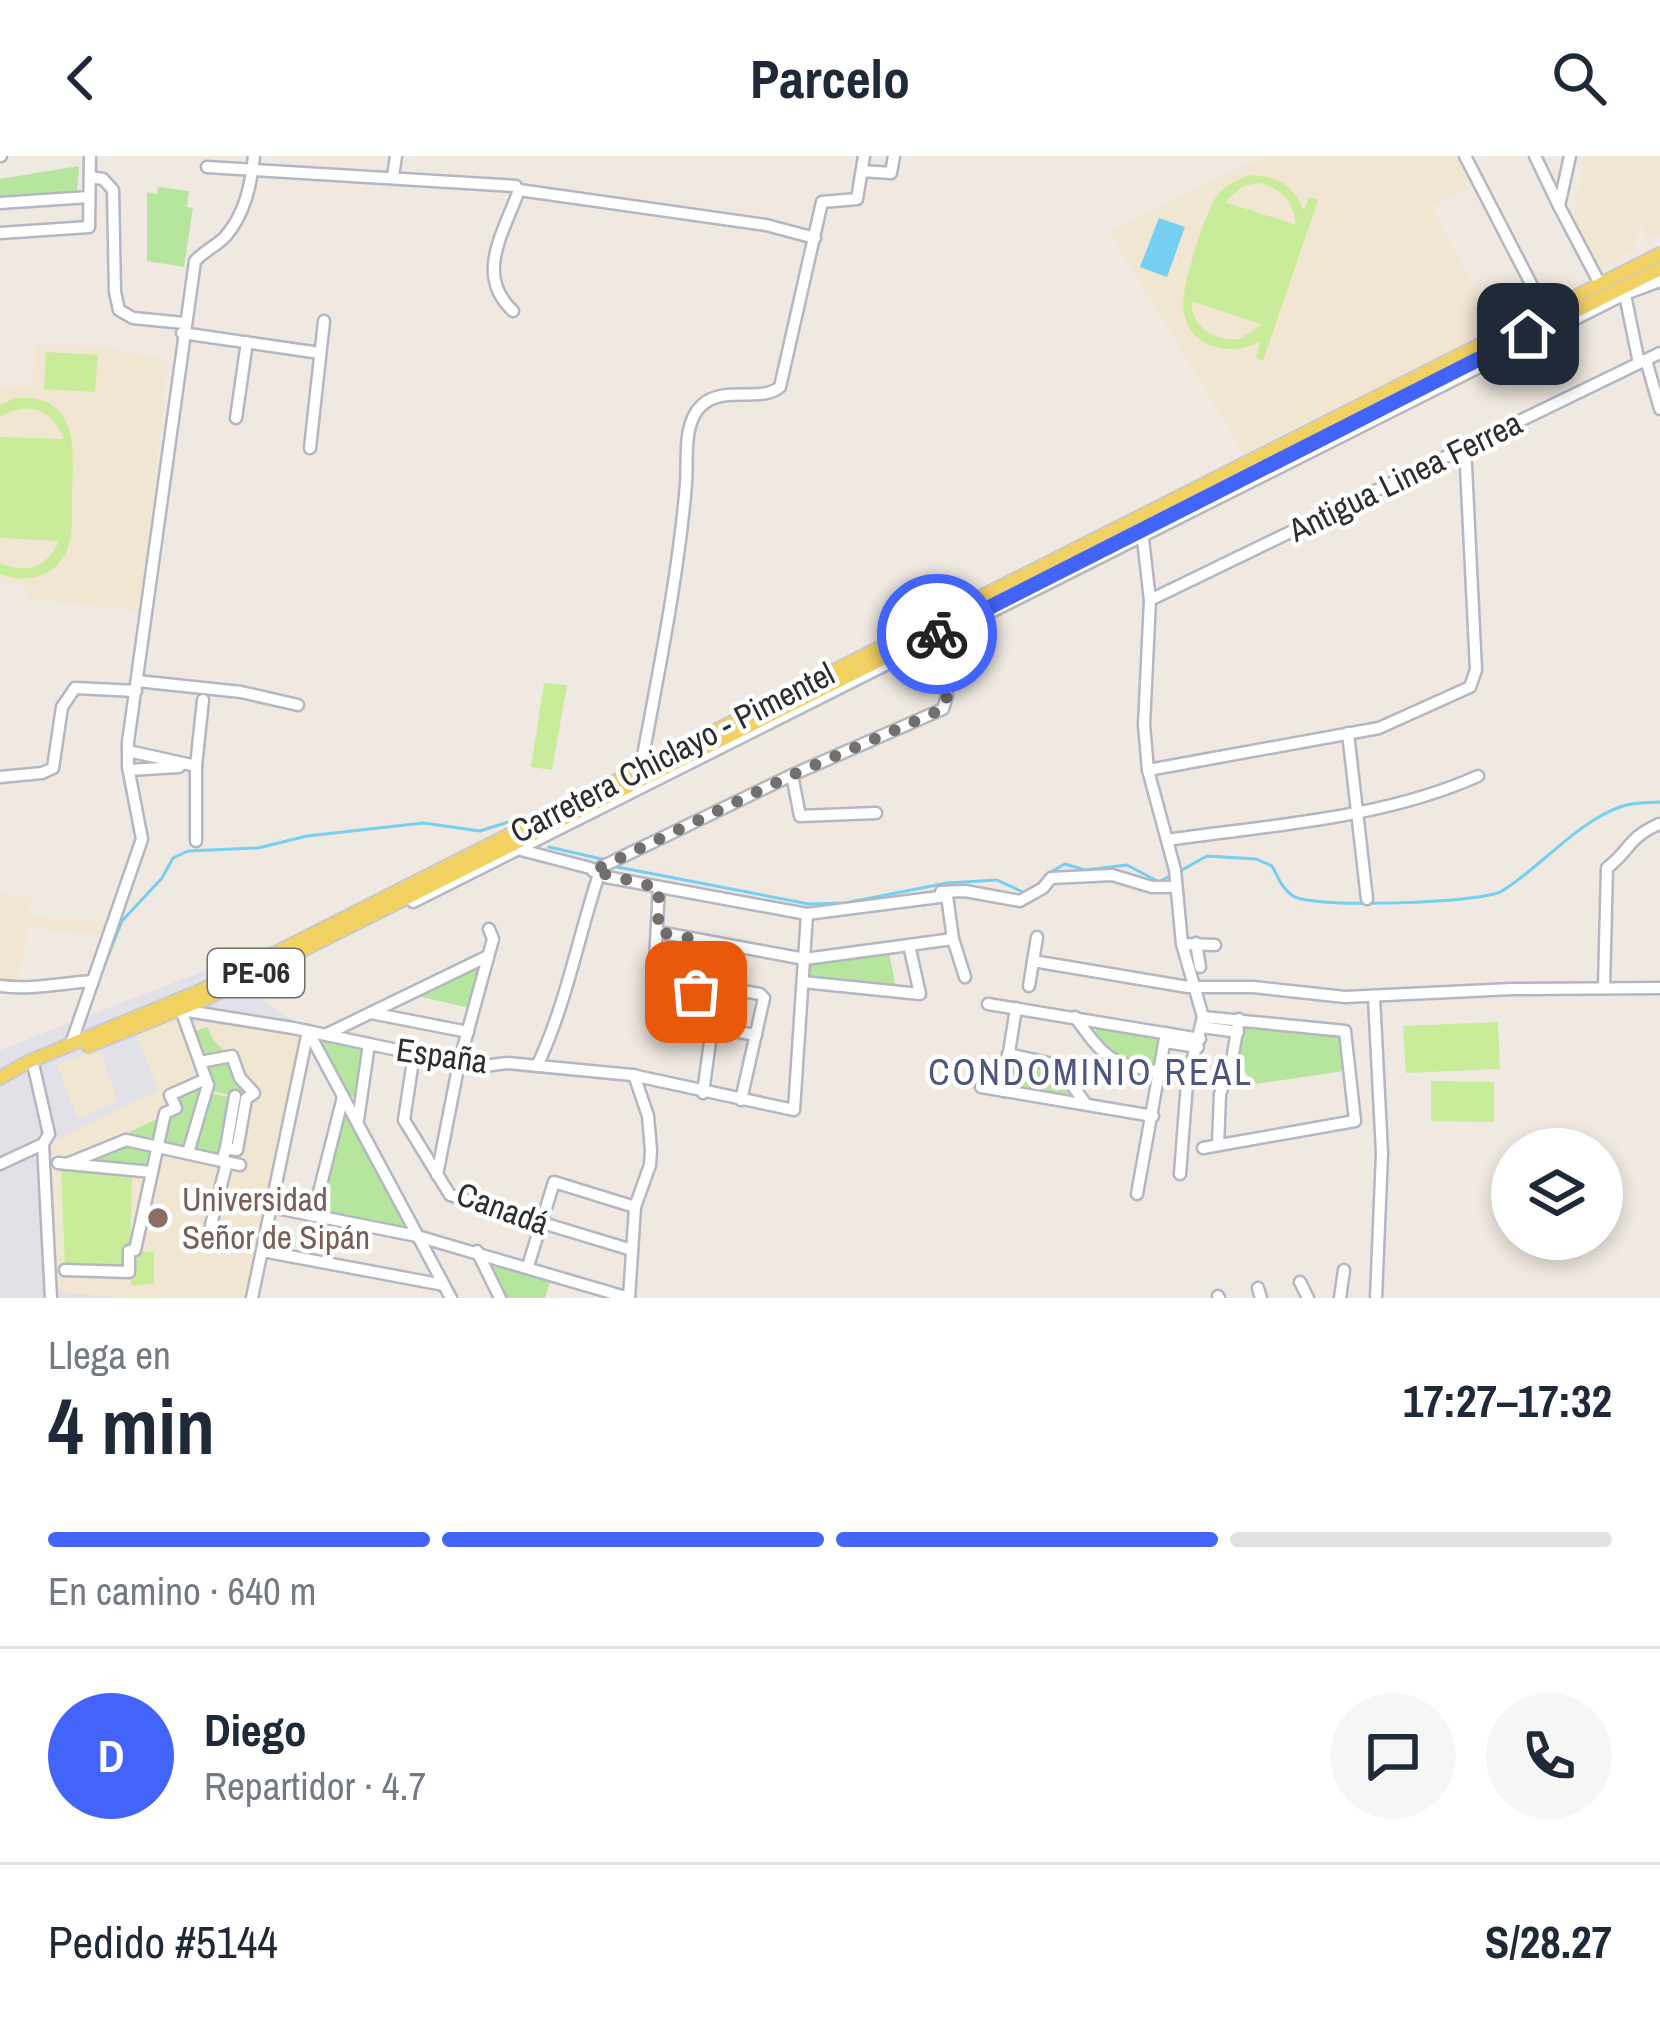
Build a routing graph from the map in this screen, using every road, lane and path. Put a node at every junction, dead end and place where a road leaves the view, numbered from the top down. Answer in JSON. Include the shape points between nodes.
{"nodes":[{"id":1,"x":90,"y":156,"type":"edge"},
{"id":2,"x":254,"y":156,"type":"edge"},
{"id":3,"x":349,"y":156,"type":"edge"},
{"id":4,"x":396,"y":156,"type":"edge"},
{"id":5,"x":864,"y":156,"type":"edge"},
{"id":6,"x":894,"y":156,"type":"edge"},
{"id":7,"x":1465,"y":156,"type":"edge"},
{"id":8,"x":1535,"y":156,"type":"edge"},
{"id":9,"x":1570,"y":156,"type":"edge"},
{"id":10,"x":207,"y":167,"type":"dead end"},
{"id":11,"x":253,"y":170,"type":"junction"},
{"id":12,"x":862,"y":172,"type":"junction"},
{"id":13,"x":346,"y":173,"type":"junction"},
{"id":14,"x":393,"y":176,"type":"junction"},
{"id":15,"x":89,"y":177,"type":"junction"},
{"id":16,"x":516,"y":186,"type":"dead end"},
{"id":17,"x":88,"y":197,"type":"junction"},
{"id":18,"x":0,"y":203,"type":"edge"},
{"id":19,"x":1559,"y":206,"type":"junction"},
{"id":20,"x":0,"y":233,"type":"edge"},
{"id":21,"x":815,"y":238,"type":"junction"},
{"id":22,"x":1660,"y":254,"type":"edge"},
{"id":23,"x":1660,"y":268,"type":"edge"},
{"id":24,"x":1660,"y":281,"type":"edge"},
{"id":25,"x":1603,"y":290,"type":"junction"},
{"id":26,"x":1624,"y":291,"type":"junction"},
{"id":27,"x":513,"y":311,"type":"dead end"},
{"id":28,"x":1545,"y":311,"type":"junction"},
{"id":29,"x":324,"y":321,"type":"dead end"},
{"id":30,"x":183,"y":328,"type":"junction"},
{"id":31,"x":247,"y":342,"type":"junction"},
{"id":32,"x":320,"y":352,"type":"junction"},
{"id":33,"x":1660,"y":353,"type":"edge"},
{"id":34,"x":1643,"y":362,"type":"junction"},
{"id":35,"x":1660,"y":409,"type":"edge"},
{"id":36,"x":236,"y":418,"type":"dead end"},
{"id":37,"x":1466,"y":446,"type":"junction"},
{"id":38,"x":310,"y":448,"type":"dead end"},
{"id":39,"x":1248,"y":467,"type":"junction"},
{"id":40,"x":1143,"y":532,"type":"junction"},
{"id":41,"x":1150,"y":600,"type":"junction"},
{"id":42,"x":937,"y":636,"type":"junction"},
{"id":43,"x":136,"y":686,"type":"junction"},
{"id":44,"x":203,"y":700,"type":"dead end"},
{"id":45,"x":298,"y":705,"type":"dead end"},
{"id":46,"x":1348,"y":733,"type":"junction"},
{"id":47,"x":128,"y":751,"type":"junction"},
{"id":48,"x":196,"y":766,"type":"junction"},
{"id":49,"x":129,"y":770,"type":"junction"},
{"id":50,"x":1148,"y":770,"type":"junction"},
{"id":51,"x":643,"y":772,"type":"junction"},
{"id":52,"x":792,"y":775,"type":"junction"},
{"id":53,"x":1478,"y":776,"type":"dead end"},
{"id":54,"x":0,"y":777,"type":"edge"},
{"id":55,"x":1357,"y":811,"type":"junction"},
{"id":56,"x":876,"y":813,"type":"dead end"},
{"id":57,"x":1659,"y":824,"type":"edge"},
{"id":58,"x":196,"y":841,"type":"dead end"},
{"id":59,"x":1167,"y":841,"type":"junction"},
{"id":60,"x":512,"y":848,"type":"junction"},
{"id":61,"x":596,"y":872,"type":"junction"},
{"id":62,"x":1175,"y":880,"type":"junction"},
{"id":63,"x":659,"y":888,"type":"junction"},
{"id":64,"x":941,"y":892,"type":"dead end"},
{"id":65,"x":1367,"y":899,"type":"dead end"},
{"id":66,"x":412,"y":902,"type":"joint"},
{"id":67,"x":807,"y":914,"type":"junction"},
{"id":68,"x":351,"y":924,"type":"junction"},
{"id":69,"x":489,"y":928,"type":"dead end"},
{"id":70,"x":658,"y":932,"type":"junction"},
{"id":71,"x":953,"y":938,"type":"junction"},
{"id":72,"x":1037,"y":938,"type":"dead end"},
{"id":73,"x":700,"y":940,"type":"junction"},
{"id":74,"x":1189,"y":944,"type":"junction"},
{"id":75,"x":909,"y":945,"type":"junction"},
{"id":76,"x":1216,"y":945,"type":"dead end"},
{"id":77,"x":488,"y":956,"type":"junction"},
{"id":78,"x":805,"y":959,"type":"junction"},
{"id":79,"x":1034,"y":961,"type":"junction"},
{"id":80,"x":1200,"y":967,"type":"dead end"},
{"id":81,"x":965,"y":977,"type":"dead end"},
{"id":82,"x":803,"y":982,"type":"junction"},
{"id":83,"x":697,"y":983,"type":"junction"},
{"id":84,"x":92,"y":985,"type":"junction"},
{"id":85,"x":0,"y":986,"type":"edge"},
{"id":86,"x":1029,"y":986,"type":"dead end"},
{"id":87,"x":1604,"y":987,"type":"junction"},
{"id":88,"x":1196,"y":988,"type":"junction"},
{"id":89,"x":1660,"y":988,"type":"edge"},
{"id":90,"x":653,"y":997,"type":"dead end"},
{"id":91,"x":1374,"y":997,"type":"junction"},
{"id":92,"x":988,"y":1004,"type":"dead end"},
{"id":93,"x":1016,"y":1008,"type":"junction"},
{"id":94,"x":181,"y":1010,"type":"junction"},
{"id":95,"x":370,"y":1013,"type":"junction"},
{"id":96,"x":1075,"y":1017,"type":"junction"},
{"id":97,"x":1238,"y":1025,"type":"junction"},
{"id":98,"x":712,"y":1027,"type":"junction"},
{"id":99,"x":308,"y":1031,"type":"junction"},
{"id":100,"x":468,"y":1032,"type":"junction"},
{"id":101,"x":1201,"y":1032,"type":"junction"},
{"id":102,"x":325,"y":1035,"type":"junction"},
{"id":103,"x":756,"y":1035,"type":"junction"},
{"id":104,"x":1166,"y":1037,"type":"junction"},
{"id":105,"x":70,"y":1044,"type":"junction"},
{"id":106,"x":369,"y":1044,"type":"junction"},
{"id":107,"x":414,"y":1054,"type":"junction"},
{"id":108,"x":1009,"y":1054,"type":"junction"},
{"id":109,"x":200,"y":1062,"type":"junction"},
{"id":110,"x":459,"y":1064,"type":"junction"},
{"id":111,"x":537,"y":1066,"type":"junction"},
{"id":112,"x":34,"y":1068,"type":"junction"},
{"id":113,"x":1160,"y":1072,"type":"junction"},
{"id":114,"x":634,"y":1076,"type":"junction"},
{"id":115,"x":0,"y":1082,"type":"edge"},
{"id":116,"x":206,"y":1085,"type":"junction"},
{"id":117,"x":981,"y":1087,"type":"dead end"},
{"id":118,"x":1003,"y":1091,"type":"junction"},
{"id":119,"x":703,"y":1093,"type":"junction"},
{"id":120,"x":343,"y":1096,"type":"junction"},
{"id":121,"x":240,"y":1098,"type":"junction"},
{"id":122,"x":741,"y":1100,"type":"junction"},
{"id":123,"x":1087,"y":1105,"type":"junction"},
{"id":124,"x":1153,"y":1116,"type":"junction"},
{"id":125,"x":358,"y":1124,"type":"junction"},
{"id":126,"x":43,"y":1144,"type":"junction"},
{"id":127,"x":1218,"y":1145,"type":"junction"},
{"id":128,"x":157,"y":1146,"type":"junction"},
{"id":129,"x":1203,"y":1148,"type":"dead end"},
{"id":130,"x":188,"y":1154,"type":"junction"},
{"id":131,"x":0,"y":1163,"type":"edge"},
{"id":132,"x":229,"y":1163,"type":"junction"},
{"id":133,"x":152,"y":1172,"type":"junction"},
{"id":134,"x":1180,"y":1174,"type":"dead end"},
{"id":135,"x":437,"y":1176,"type":"junction"},
{"id":136,"x":1137,"y":1194,"type":"dead end"},
{"id":137,"x":635,"y":1207,"type":"junction"},
{"id":138,"x":271,"y":1208,"type":"junction"},
{"id":139,"x":314,"y":1216,"type":"junction"},
{"id":140,"x":541,"y":1223,"type":"junction"},
{"id":141,"x":212,"y":1225,"type":"dead end"},
{"id":142,"x":418,"y":1236,"type":"junction"},
{"id":143,"x":632,"y":1250,"type":"junction"},
{"id":144,"x":262,"y":1251,"type":"junction"},
{"id":145,"x":477,"y":1252,"type":"junction"},
{"id":146,"x":529,"y":1266,"type":"junction"},
{"id":147,"x":65,"y":1270,"type":"dead end"},
{"id":148,"x":1344,"y":1270,"type":"dead end"},
{"id":149,"x":1300,"y":1282,"type":"dead end"},
{"id":150,"x":444,"y":1285,"type":"junction"},
{"id":151,"x":592,"y":1292,"type":"edge"},
{"id":152,"x":1338,"y":1297,"type":"edge"},
{"id":153,"x":51,"y":1298,"type":"edge"},
{"id":154,"x":252,"y":1298,"type":"edge"},
{"id":155,"x":451,"y":1298,"type":"edge"},
{"id":156,"x":500,"y":1298,"type":"edge"},
{"id":157,"x":629,"y":1298,"type":"edge"},
{"id":158,"x":1308,"y":1298,"type":"edge"},
{"id":159,"x":1376,"y":1298,"type":"edge"}],
"edges":[{"from":1,"to":15,"type":"street"},
{"from":2,"to":11,"type":"street"},
{"from":3,"to":13,"type":"street"},
{"from":4,"to":14,"type":"street"},
{"from":5,"to":12,"type":"street"},
{"from":6,"to":12,"type":"street","via":[[891,173]]},
{"from":7,"to":28,"type":"street"},
{"from":8,"to":19,"type":"street"},
{"from":9,"to":19,"type":"street"},
{"from":10,"to":11,"type":"street"},
{"from":11,"to":13,"type":"street"},
{"from":11,"to":30,"type":"street","via":[[230,229],[195,261]]},
{"from":12,"to":21,"type":"street","via":[[857,199],[822,202]]},
{"from":13,"to":14,"type":"street"},
{"from":14,"to":16,"type":"street"},
{"from":15,"to":17,"type":"street"},
{"from":15,"to":30,"type":"street","via":[[113,190],[119,310]]},
{"from":17,"to":18,"type":"street"},
{"from":17,"to":20,"type":"street","via":[[88,227]]},
{"from":19,"to":25,"type":"street"},
{"from":21,"to":27,"type":"street","via":[[519,190],[491,278]]},
{"from":21,"to":51,"type":"street","via":[[781,387],[709,400],[691,422]]},
{"from":22,"to":25,"type":"main road","name":"Carretera Chiclayo - Pimentel","number":"PE-06"},
{"from":23,"to":26,"type":"main road","name":"Carretera Chiclayo - Pimentel","number":"PE-06"},
{"from":24,"to":26,"type":"street"},
{"from":25,"to":26,"type":"main road","name":"Carretera Chiclayo - Pimentel","number":"PE-06"},
{"from":25,"to":28,"type":"main road","name":"Carretera Chiclayo - Pimentel","number":"PE-06"},
{"from":25,"to":39,"type":"main road","name":"Carretera Chiclayo - Pimentel","number":"PE-06"},
{"from":26,"to":34,"type":"street"},
{"from":26,"to":40,"type":"street"},
{"from":28,"to":39,"type":"main road","name":"Carretera Chiclayo - Pimentel","number":"PE-06"},
{"from":29,"to":32,"type":"street"},
{"from":30,"to":31,"type":"street"},
{"from":30,"to":43,"type":"street"},
{"from":31,"to":32,"type":"street"},
{"from":31,"to":36,"type":"street"},
{"from":32,"to":38,"type":"street"},
{"from":33,"to":34,"type":"street","name":"Antigua Linea Ferrea"},
{"from":34,"to":35,"type":"street"},
{"from":34,"to":37,"type":"street","name":"Antigua Linea Ferrea"},
{"from":37,"to":41,"type":"street","name":"Antigua Linea Ferrea"},
{"from":37,"to":46,"type":"street","via":[[1473,682],[1410,717]]},
{"from":39,"to":40,"type":"main road","name":"Carretera Chiclayo - Pimentel","number":"PE-06"},
{"from":39,"to":51,"type":"main road","name":"Carretera Chiclayo - Pimentel","number":"PE-06"},
{"from":40,"to":41,"type":"street"},
{"from":40,"to":42,"type":"main road","name":"Carretera Chiclayo - Pimentel","number":"PE-06"},
{"from":41,"to":50,"type":"street"},
{"from":42,"to":51,"type":"main road","name":"Carretera Chiclayo - Pimentel","number":"PE-06"},
{"from":42,"to":52,"type":"street","via":[[943,709]]},
{"from":42,"to":60,"type":"street"},
{"from":43,"to":45,"type":"street","via":[[241,692]]},
{"from":43,"to":47,"type":"street"},
{"from":43,"to":54,"type":"street","via":[[75,688],[62,707],[52,767]]},
{"from":44,"to":48,"type":"street"},
{"from":46,"to":50,"type":"street"},
{"from":46,"to":55,"type":"street"},
{"from":47,"to":48,"type":"street"},
{"from":47,"to":49,"type":"street"},
{"from":48,"to":49,"type":"street"},
{"from":48,"to":58,"type":"street"},
{"from":49,"to":84,"type":"street","via":[[142,839]]},
{"from":50,"to":59,"type":"street"},
{"from":51,"to":60,"type":"main road","name":"Carretera Chiclayo - Pimentel","number":"PE-06"},
{"from":51,"to":105,"type":"main road","name":"Carretera Chiclayo - Pimentel","number":"PE-06","via":[[200,991]]},
{"from":52,"to":56,"type":"street","via":[[800,816]]},
{"from":52,"to":61,"type":"street"},
{"from":53,"to":55,"type":"street","via":[[1435,795]]},
{"from":55,"to":59,"type":"street"},
{"from":55,"to":65,"type":"street"},
{"from":57,"to":87,"type":"street","via":[[1633,837],[1607,868]]},
{"from":59,"to":62,"type":"street"},
{"from":60,"to":61,"type":"street"},
{"from":60,"to":66,"type":"street"},
{"from":60,"to":68,"type":"main road","name":"Carretera Chiclayo - Pimentel","number":"PE-06"},
{"from":61,"to":63,"type":"street"},
{"from":61,"to":111,"type":"street","via":[[559,1019]]},
{"from":62,"to":64,"type":"street","via":[[1162,889],[1112,875],[1051,878],[1020,902]]},
{"from":62,"to":74,"type":"street"},
{"from":63,"to":67,"type":"street"},
{"from":63,"to":70,"type":"street"},
{"from":66,"to":68,"type":"main road"},
{"from":67,"to":71,"type":"street","via":[[947,896]]},
{"from":67,"to":78,"type":"street"},
{"from":68,"to":94,"type":"main road","name":"Carretera Chiclayo - Pimentel","number":"PE-06"},
{"from":69,"to":77,"type":"street"},
{"from":70,"to":73,"type":"street"},
{"from":70,"to":90,"type":"street"},
{"from":71,"to":75,"type":"street"},
{"from":71,"to":81,"type":"street"},
{"from":72,"to":79,"type":"street"},
{"from":73,"to":78,"type":"street"},
{"from":73,"to":83,"type":"street"},
{"from":74,"to":76,"type":"street"},
{"from":74,"to":80,"type":"street"},
{"from":74,"to":88,"type":"street"},
{"from":75,"to":78,"type":"street"},
{"from":75,"to":82,"type":"street","via":[[920,994]]},
{"from":77,"to":95,"type":"street"},
{"from":77,"to":100,"type":"street"},
{"from":78,"to":82,"type":"street"},
{"from":79,"to":86,"type":"street"},
{"from":79,"to":88,"type":"street"},
{"from":82,"to":122,"type":"street","name":"España","via":[[794,1110]]},
{"from":83,"to":98,"type":"street","via":[[693,1024]]},
{"from":83,"to":103,"type":"street","via":[[763,995]]},
{"from":84,"to":85,"type":"street","via":[[67,979],[32,989]]},
{"from":84,"to":105,"type":"street"},
{"from":87,"to":89,"type":"street"},
{"from":87,"to":91,"type":"street"},
{"from":88,"to":91,"type":"street"},
{"from":88,"to":101,"type":"street"},
{"from":91,"to":159,"type":"street","via":[[1382,1153]]},
{"from":92,"to":93,"type":"street"},
{"from":93,"to":96,"type":"street"},
{"from":93,"to":108,"type":"street"},
{"from":94,"to":99,"type":"street","name":"España"},
{"from":94,"to":109,"type":"street"},
{"from":94,"to":112,"type":"main road","name":"Carretera Chiclayo - Pimentel","number":"PE-06"},
{"from":95,"to":100,"type":"street"},
{"from":95,"to":102,"type":"street"},
{"from":96,"to":104,"type":"street"},
{"from":96,"to":113,"type":"street","via":[[1117,1064]]},
{"from":97,"to":101,"type":"street"},
{"from":97,"to":127,"type":"street","via":[[1220,1094]]},
{"from":97,"to":127,"type":"street","via":[[1345,1031],[1354,1121]]},
{"from":98,"to":103,"type":"street"},
{"from":98,"to":119,"type":"street"},
{"from":99,"to":102,"type":"street","name":"España"},
{"from":99,"to":120,"type":"street"},
{"from":99,"to":138,"type":"street"},
{"from":100,"to":110,"type":"street"},
{"from":101,"to":104,"type":"street"},
{"from":101,"to":134,"type":"street","via":[[1187,1083]]},
{"from":102,"to":106,"type":"street","name":"España"},
{"from":103,"to":122,"type":"street"},
{"from":104,"to":113,"type":"street"},
{"from":105,"to":115,"type":"main road","name":"Carretera Chiclayo - Pimentel","number":"PE-06"},
{"from":106,"to":107,"type":"street","name":"España"},
{"from":106,"to":125,"type":"street"},
{"from":107,"to":110,"type":"street","name":"España"},
{"from":107,"to":135,"type":"street","name":"Canadá","via":[[404,1120]]},
{"from":108,"to":118,"type":"street"},
{"from":108,"to":123,"type":"street","via":[[1057,1065]]},
{"from":109,"to":116,"type":"street"},
{"from":109,"to":121,"type":"street","via":[[232,1057],[254,1093]]},
{"from":110,"to":111,"type":"street","name":"España"},
{"from":110,"to":135,"type":"street"},
{"from":111,"to":114,"type":"street","name":"España"},
{"from":112,"to":115,"type":"main road","name":"Carretera Chiclayo - Pimentel","number":"PE-06"},
{"from":112,"to":126,"type":"street","via":[[49,1134]]},
{"from":113,"to":124,"type":"street"},
{"from":114,"to":119,"type":"street","name":"España"},
{"from":114,"to":137,"type":"street","via":[[651,1150]]},
{"from":116,"to":121,"type":"street"},
{"from":116,"to":128,"type":"street","via":[[170,1095],[176,1108],[165,1113]]},
{"from":116,"to":130,"type":"street"},
{"from":117,"to":118,"type":"street"},
{"from":118,"to":123,"type":"street"},
{"from":119,"to":122,"type":"street","name":"España"},
{"from":120,"to":125,"type":"street"},
{"from":120,"to":139,"type":"street"},
{"from":121,"to":132,"type":"street"},
{"from":123,"to":124,"type":"street"},
{"from":124,"to":136,"type":"street"},
{"from":125,"to":142,"type":"street"},
{"from":126,"to":131,"type":"street"},
{"from":126,"to":153,"type":"street"},
{"from":127,"to":129,"type":"street"},
{"from":128,"to":130,"type":"street"},
{"from":128,"to":133,"type":"street"},
{"from":128,"to":133,"type":"street","via":[[126,1139],[63,1164]]},
{"from":130,"to":132,"type":"street"},
{"from":132,"to":141,"type":"street"},
{"from":133,"to":147,"type":"street","via":[[129,1272]]},
{"from":135,"to":140,"type":"street","name":"Canadá","via":[[450,1195]]},
{"from":137,"to":140,"type":"street","via":[[554,1182]]},
{"from":137,"to":143,"type":"street"},
{"from":138,"to":139,"type":"street"},
{"from":138,"to":144,"type":"street"},
{"from":139,"to":142,"type":"street"},
{"from":140,"to":143,"type":"street","name":"Canadá"},
{"from":140,"to":146,"type":"street"},
{"from":142,"to":145,"type":"street"},
{"from":142,"to":150,"type":"street"},
{"from":143,"to":157,"type":"street"},
{"from":144,"to":150,"type":"street"},
{"from":144,"to":154,"type":"street"},
{"from":145,"to":146,"type":"street"},
{"from":145,"to":156,"type":"street"},
{"from":146,"to":151,"type":"street"},
{"from":148,"to":152,"type":"street"},
{"from":149,"to":158,"type":"street"},
{"from":150,"to":155,"type":"street"},
{"from":151,"to":157,"type":"street"}]}
